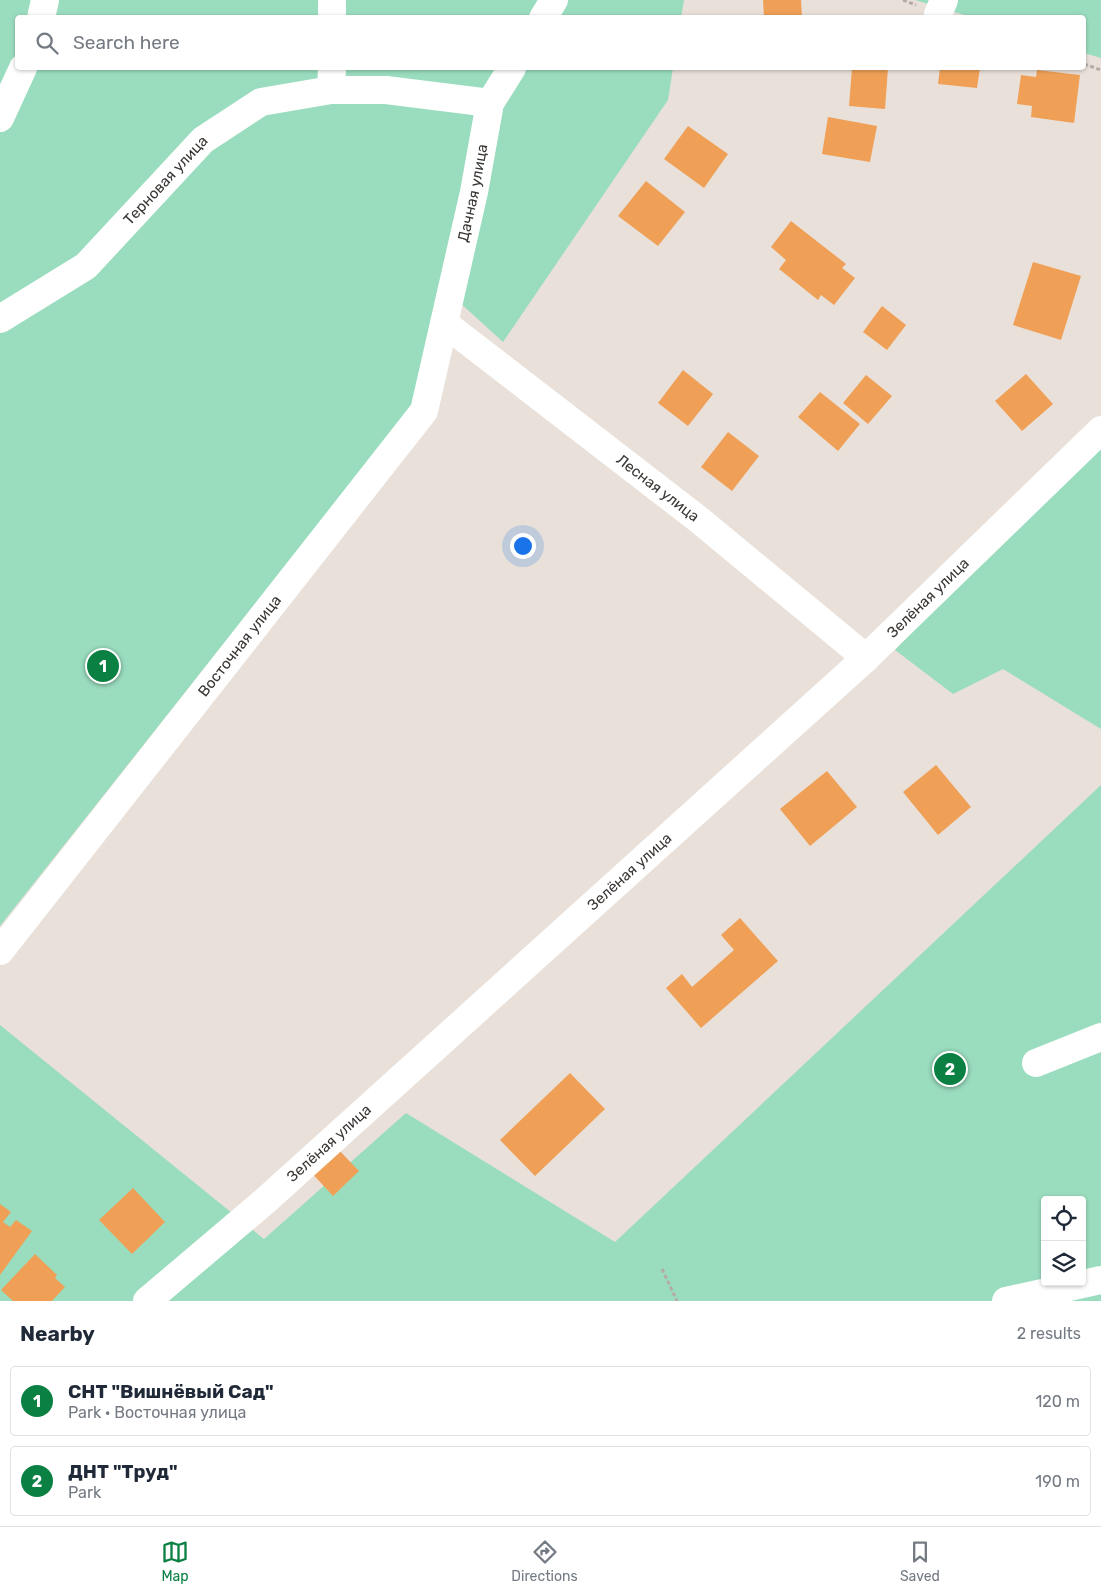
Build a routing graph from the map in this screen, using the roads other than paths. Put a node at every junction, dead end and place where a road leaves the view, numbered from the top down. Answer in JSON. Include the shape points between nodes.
{"nodes":[{"id":1,"x":45,"y":0,"type":"edge"},
{"id":2,"x":332,"y":0,"type":"edge"},
{"id":3,"x":554,"y":0,"type":"edge"},
{"id":4,"x":42,"y":15,"type":"edge"},
{"id":5,"x":332,"y":15,"type":"edge"},
{"id":6,"x":545,"y":15,"type":"edge"},
{"id":7,"x":22,"y":70,"type":"edge"},
{"id":8,"x":511,"y":70,"type":"edge"},
{"id":9,"x":332,"y":79,"type":"edge"},
{"id":10,"x":490,"y":103,"type":"junction"},
{"id":11,"x":0,"y":118,"type":"edge"},
{"id":12,"x":0,"y":319,"type":"edge"},
{"id":13,"x":444,"y":324,"type":"junction"},
{"id":14,"x":1101,"y":430,"type":"edge"},
{"id":15,"x":866,"y":658,"type":"junction"},
{"id":16,"x":0,"y":951,"type":"edge"},
{"id":17,"x":1101,"y":1036,"type":"edge"},
{"id":18,"x":1036,"y":1063,"type":"dead end"},
{"id":19,"x":1101,"y":1280,"type":"edge"},
{"id":20,"x":147,"y":1301,"type":"edge"},
{"id":21,"x":1006,"y":1301,"type":"edge"}],
"edges":[{"from":1,"to":4,"type":"street"},
{"from":2,"to":5,"type":"street"},
{"from":3,"to":6,"type":"street"},
{"from":7,"to":11,"type":"street"},
{"from":8,"to":10,"type":"street","name":"Дачная улица"},
{"from":9,"to":10,"type":"street","name":"Терновая улица","via":[[386,90]]},
{"from":9,"to":12,"type":"street","name":"Терновая улица","via":[[261,102],[203,140],[86,266]]},
{"from":10,"to":13,"type":"street","name":"Дачная улица"},
{"from":13,"to":15,"type":"street","name":"Лесная улица","via":[[698,520]]},
{"from":13,"to":16,"type":"street","name":"Восточная улица","via":[[424,411]]},
{"from":14,"to":15,"type":"street","name":"Зелёная улица"},
{"from":15,"to":20,"type":"street","name":"Зелёная улица","via":[[266,1201]]},
{"from":17,"to":18,"type":"street"},
{"from":19,"to":21,"type":"street"}]}
